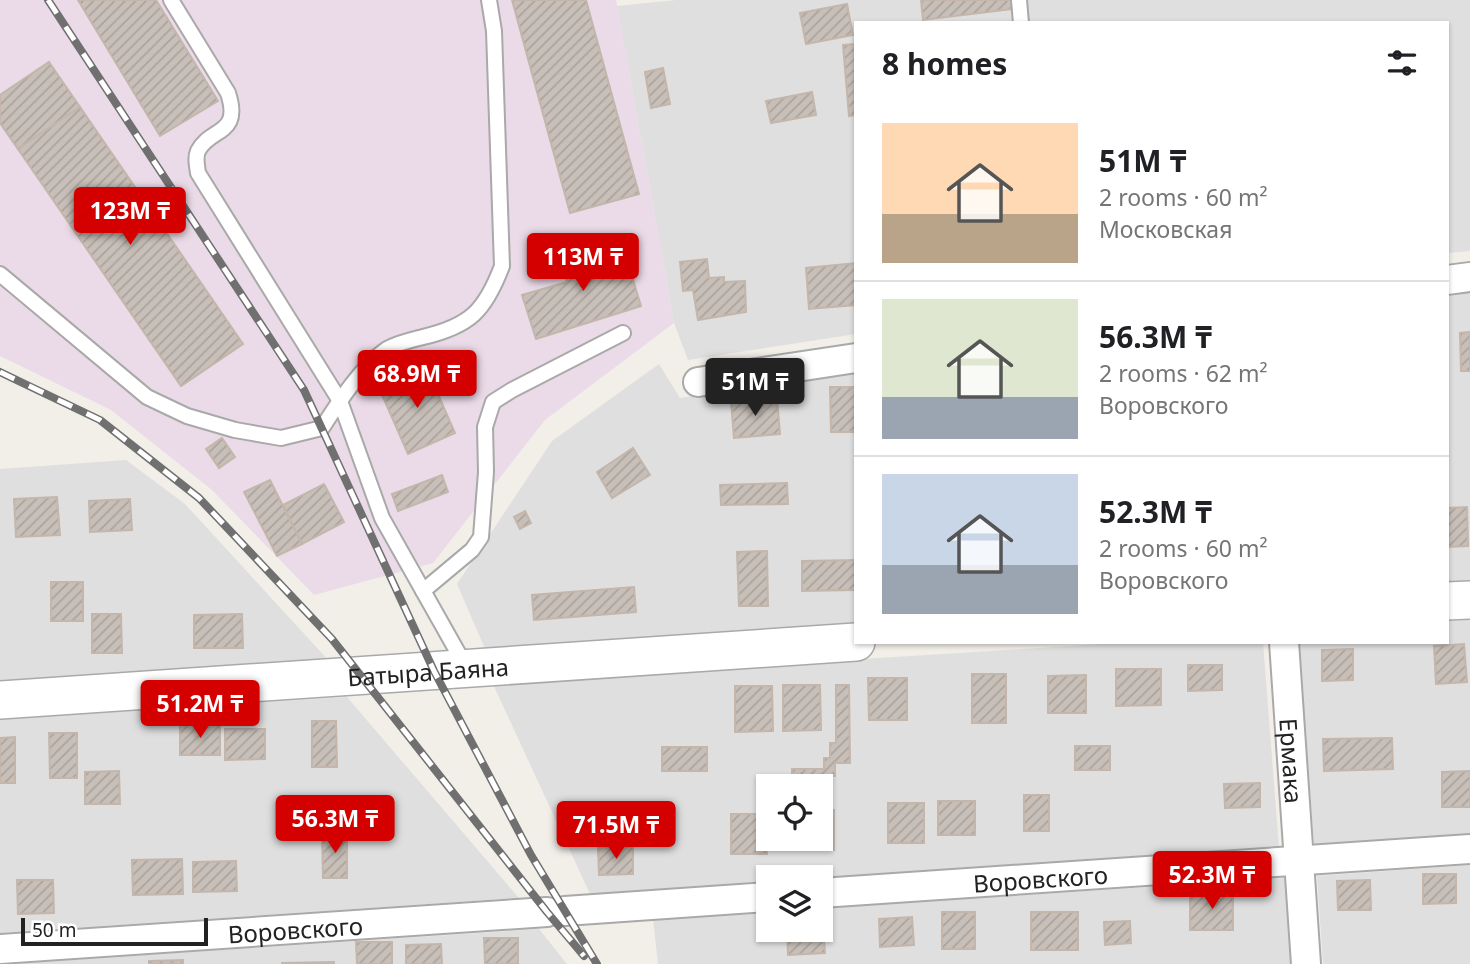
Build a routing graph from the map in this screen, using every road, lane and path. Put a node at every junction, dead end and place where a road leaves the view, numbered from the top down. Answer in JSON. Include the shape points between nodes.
{"nodes":[{"id":1,"x":171,"y":0,"type":"edge"},
{"id":2,"x":489,"y":0,"type":"edge"},
{"id":3,"x":1019,"y":0,"type":"edge"},
{"id":4,"x":1021,"y":21,"type":"edge"},
{"id":5,"x":0,"y":274,"type":"edge"},
{"id":6,"x":1470,"y":278,"type":"edge"},
{"id":7,"x":1449,"y":280,"type":"edge"},
{"id":8,"x":623,"y":333,"type":"dead end"},
{"id":9,"x":854,"y":358,"type":"edge"},
{"id":10,"x":698,"y":382,"type":"dead end"},
{"id":11,"x":340,"y":401,"type":"junction"},
{"id":12,"x":423,"y":591,"type":"junction"},
{"id":13,"x":1470,"y":600,"type":"edge"},
{"id":14,"x":1449,"y":601,"type":"edge"},
{"id":15,"x":854,"y":642,"type":"edge"},
{"id":16,"x":1284,"y":644,"type":"edge"},
{"id":17,"x":467,"y":669,"type":"junction"},
{"id":18,"x":0,"y":700,"type":"edge"},
{"id":19,"x":1470,"y":849,"type":"edge"},
{"id":20,"x":1299,"y":861,"type":"junction"},
{"id":21,"x":833,"y":892,"type":"edge"},
{"id":22,"x":756,"y":898,"type":"edge"},
{"id":23,"x":0,"y":949,"type":"edge"},
{"id":24,"x":1306,"y":964,"type":"edge"}],
"edges":[{"from":1,"to":11,"type":"lane","via":[[232,105],[224,129],[198,151],[198,173]]},
{"from":2,"to":11,"type":"lane","via":[[502,266],[493,290],[466,323],[389,348]]},
{"from":3,"to":4,"type":"lane"},
{"from":5,"to":11,"type":"lane","via":[[147,397],[187,416],[281,438],[322,428]]},
{"from":6,"to":7,"type":"street"},
{"from":8,"to":12,"type":"lane","via":[[493,402],[485,427],[481,537]]},
{"from":9,"to":10,"type":"street"},
{"from":11,"to":12,"type":"lane","via":[[382,518]]},
{"from":12,"to":17,"type":"lane"},
{"from":13,"to":14,"type":"street"},
{"from":15,"to":17,"type":"street","name":"Батыра Баяна"},
{"from":16,"to":20,"type":"street","name":"Ермака"},
{"from":17,"to":18,"type":"street","name":"Батыра Баяна"},
{"from":19,"to":20,"type":"street","name":"Воровского"},
{"from":20,"to":21,"type":"street","name":"Воровского"},
{"from":20,"to":24,"type":"street","name":"Ермака"},
{"from":22,"to":23,"type":"street","name":"Воровского"}]}
